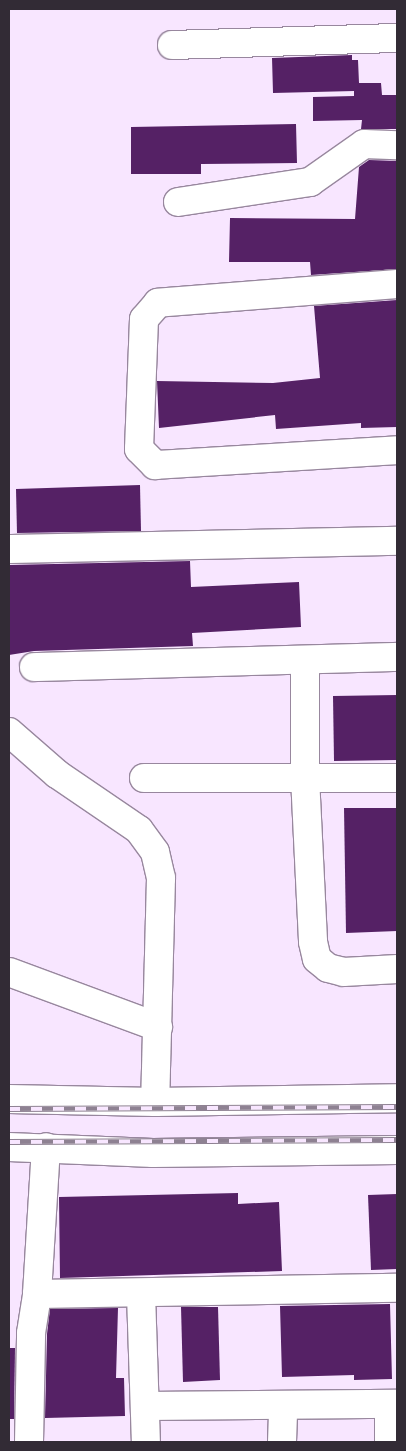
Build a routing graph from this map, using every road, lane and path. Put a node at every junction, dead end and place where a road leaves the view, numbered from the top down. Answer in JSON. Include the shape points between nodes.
{"nodes":[{"id":1,"x":397,"y":38,"type":"edge"},
{"id":2,"x":172,"y":45,"type":"dead end"},
{"id":3,"x":397,"y":145,"type":"edge"},
{"id":4,"x":178,"y":202,"type":"dead end"},
{"id":5,"x":397,"y":284,"type":"edge"},
{"id":6,"x":397,"y":450,"type":"edge"},
{"id":7,"x":397,"y":541,"type":"edge"},
{"id":8,"x":9,"y":549,"type":"edge"},
{"id":9,"x":397,"y":658,"type":"edge"},
{"id":10,"x":305,"y":661,"type":"junction"},
{"id":11,"x":34,"y":667,"type":"dead end"},
{"id":12,"x":9,"y":732,"type":"edge"},
{"id":13,"x":144,"y":778,"type":"dead end"},
{"id":14,"x":305,"y":778,"type":"junction"},
{"id":15,"x":397,"y":778,"type":"edge"},
{"id":16,"x":397,"y":969,"type":"edge"},
{"id":17,"x":9,"y":972,"type":"edge"},
{"id":18,"x":158,"y":1027,"type":"junction"},
{"id":19,"x":397,"y":1098,"type":"edge"},
{"id":20,"x":9,"y":1099,"type":"edge"},
{"id":21,"x":155,"y":1102,"type":"junction"},
{"id":22,"x":9,"y":1147,"type":"edge"},
{"id":23,"x":46,"y":1147,"type":"junction"},
{"id":24,"x":397,"y":1150,"type":"edge"},
{"id":25,"x":397,"y":1288,"type":"edge"},
{"id":26,"x":37,"y":1294,"type":"junction"},
{"id":27,"x":141,"y":1294,"type":"junction"},
{"id":28,"x":20,"y":1333,"type":"edge"},
{"id":29,"x":393,"y":1404,"type":"edge"},
{"id":30,"x":283,"y":1405,"type":"junction"},
{"id":31,"x":145,"y":1406,"type":"junction"},
{"id":32,"x":29,"y":1442,"type":"edge"},
{"id":33,"x":146,"y":1442,"type":"edge"},
{"id":34,"x":282,"y":1442,"type":"edge"},
{"id":35,"x":389,"y":1442,"type":"edge"}],
"edges":[{"from":1,"to":2,"type":"street"},
{"from":3,"to":4,"type":"street","via":[[364,144],[310,182]]},
{"from":5,"to":6,"type":"street","via":[[158,303],[144,319],[139,448],[155,465]]},
{"from":7,"to":8,"type":"street"},
{"from":9,"to":10,"type":"street"},
{"from":10,"to":11,"type":"street"},
{"from":10,"to":14,"type":"street"},
{"from":12,"to":18,"type":"street","via":[[58,774],[139,830],[156,852],[161,878]]},
{"from":13,"to":14,"type":"street"},
{"from":14,"to":15,"type":"street"},
{"from":14,"to":16,"type":"street","via":[[317,959],[328,968],[344,972]]},
{"from":17,"to":18,"type":"street"},
{"from":18,"to":21,"type":"street"},
{"from":19,"to":21,"type":"street"},
{"from":20,"to":21,"type":"street"},
{"from":22,"to":23,"type":"street"},
{"from":23,"to":24,"type":"street","via":[[153,1153]]},
{"from":23,"to":26,"type":"street"},
{"from":25,"to":27,"type":"street"},
{"from":26,"to":27,"type":"street"},
{"from":26,"to":28,"type":"street"},
{"from":27,"to":31,"type":"street"},
{"from":28,"to":32,"type":"street"},
{"from":29,"to":30,"type":"street"},
{"from":29,"to":35,"type":"street"},
{"from":30,"to":31,"type":"street"},
{"from":30,"to":34,"type":"street"},
{"from":31,"to":33,"type":"street"}]}
